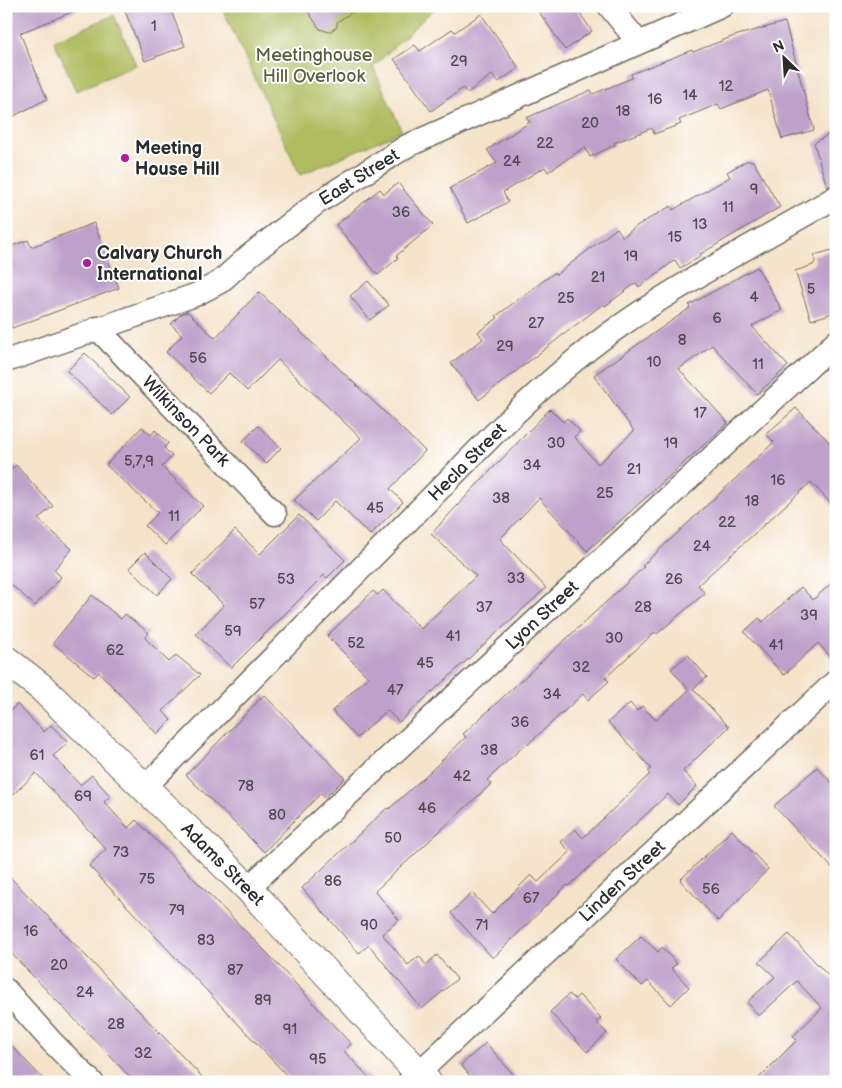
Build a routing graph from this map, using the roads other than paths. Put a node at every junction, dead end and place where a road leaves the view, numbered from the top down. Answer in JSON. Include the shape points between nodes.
{"nodes":[{"id":1,"x":609,"y":6,"type":"edge"},
{"id":2,"x":722,"y":6,"type":"edge"},
{"id":3,"x":638,"y":42,"type":"junction"},
{"id":4,"x":836,"y":197,"type":"edge"},
{"id":5,"x":97,"y":328,"type":"junction"},
{"id":6,"x":836,"y":342,"type":"edge"},
{"id":7,"x":6,"y":361,"type":"edge"},
{"id":8,"x":275,"y":514,"type":"dead end"},
{"id":9,"x":9,"y":669,"type":"edge"},
{"id":10,"x":836,"y":681,"type":"edge"},
{"id":11,"x":146,"y":787,"type":"junction"},
{"id":12,"x":248,"y":888,"type":"junction"},
{"id":13,"x":6,"y":990,"type":"edge"},
{"id":14,"x":418,"y":1079,"type":"edge"},
{"id":15,"x":92,"y":1082,"type":"edge"}],
"edges":[{"from":1,"to":3,"type":"street"},
{"from":2,"to":3,"type":"street","name":"East Street"},
{"from":3,"to":5,"type":"street","name":"East Street","via":[[407,146],[317,203],[220,282],[195,295]]},
{"from":4,"to":11,"type":"street","name":"Hecla Street","via":[[641,312],[550,381]]},
{"from":5,"to":7,"type":"street","name":"East Street"},
{"from":5,"to":8,"type":"street","name":"Wilkinson Park"},
{"from":6,"to":12,"type":"street","name":"Lyon Street"},
{"from":9,"to":11,"type":"main road","name":"Adams Street","via":[[41,687]]},
{"from":10,"to":14,"type":"street","name":"Linden Street"},
{"from":11,"to":12,"type":"main road","name":"Adams Street"},
{"from":12,"to":14,"type":"main road","name":"Adams Street"},
{"from":13,"to":15,"type":"street"}]}
